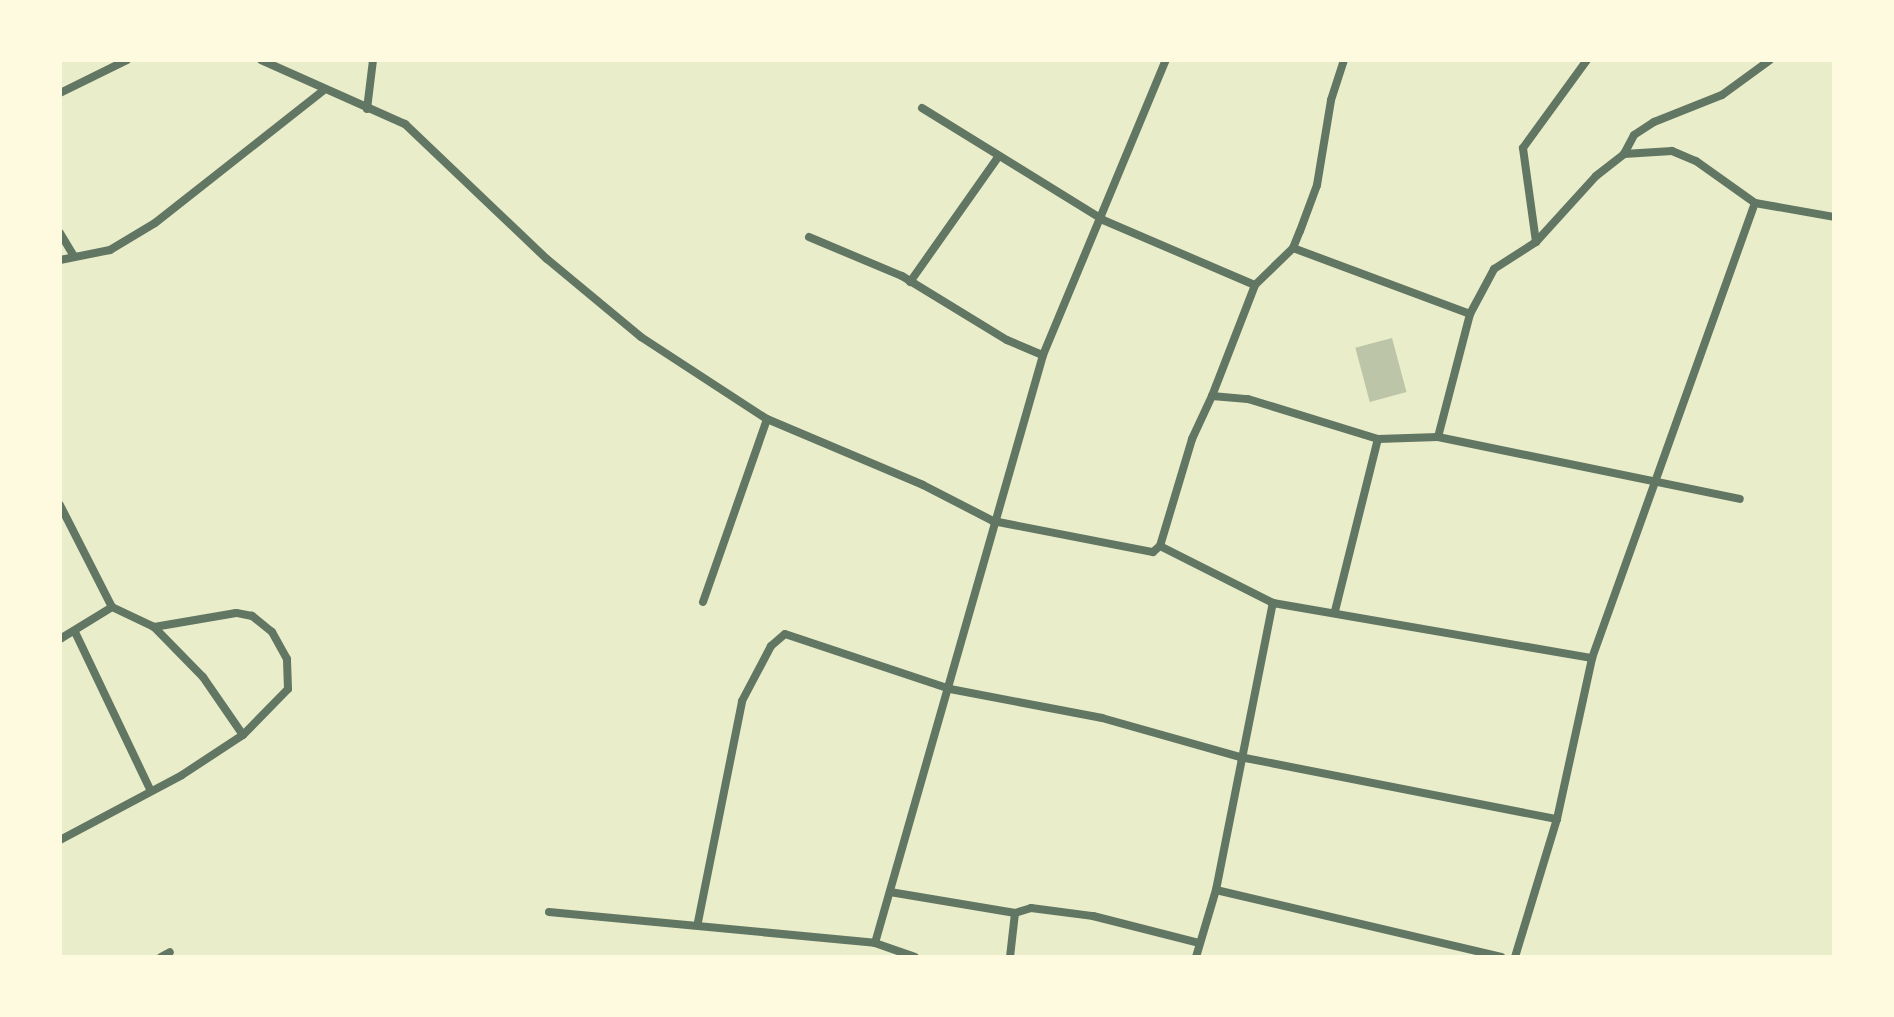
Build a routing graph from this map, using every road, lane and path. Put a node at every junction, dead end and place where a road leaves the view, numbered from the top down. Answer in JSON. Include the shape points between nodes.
{"nodes":[{"id":1,"x":127,"y":60,"type":"edge"},
{"id":2,"x":261,"y":60,"type":"edge"},
{"id":3,"x":373,"y":60,"type":"edge"},
{"id":4,"x":1166,"y":60,"type":"edge"},
{"id":5,"x":1344,"y":60,"type":"edge"},
{"id":6,"x":1587,"y":60,"type":"edge"},
{"id":7,"x":1770,"y":60,"type":"edge"},
{"id":8,"x":323,"y":91,"type":"junction"},
{"id":9,"x":60,"y":93,"type":"edge"},
{"id":10,"x":922,"y":108,"type":"dead end"},
{"id":11,"x":367,"y":109,"type":"junction"},
{"id":12,"x":1624,"y":154,"type":"junction"},
{"id":13,"x":999,"y":156,"type":"junction"},
{"id":14,"x":1755,"y":203,"type":"junction"},
{"id":15,"x":1834,"y":217,"type":"edge"},
{"id":16,"x":1103,"y":220,"type":"junction"},
{"id":17,"x":60,"y":233,"type":"edge"},
{"id":18,"x":809,"y":237,"type":"dead end"},
{"id":19,"x":1536,"y":242,"type":"junction"},
{"id":20,"x":1293,"y":248,"type":"junction"},
{"id":21,"x":74,"y":256,"type":"junction"},
{"id":22,"x":60,"y":260,"type":"edge"},
{"id":23,"x":910,"y":282,"type":"junction"},
{"id":24,"x":1255,"y":285,"type":"junction"},
{"id":25,"x":1470,"y":314,"type":"junction"},
{"id":26,"x":1043,"y":355,"type":"junction"},
{"id":27,"x":1212,"y":396,"type":"junction"},
{"id":28,"x":767,"y":419,"type":"junction"},
{"id":29,"x":1438,"y":437,"type":"junction"},
{"id":30,"x":1378,"y":439,"type":"junction"},
{"id":31,"x":1652,"y":484,"type":"junction"},
{"id":32,"x":1740,"y":499,"type":"dead end"},
{"id":33,"x":60,"y":505,"type":"edge"},
{"id":34,"x":993,"y":521,"type":"junction"},
{"id":35,"x":1160,"y":546,"type":"junction"},
{"id":36,"x":703,"y":602,"type":"dead end"},
{"id":37,"x":1273,"y":603,"type":"junction"},
{"id":38,"x":112,"y":607,"type":"junction"},
{"id":39,"x":1335,"y":611,"type":"junction"},
{"id":40,"x":154,"y":627,"type":"junction"},
{"id":41,"x":75,"y":632,"type":"junction"},
{"id":42,"x":60,"y":639,"type":"edge"},
{"id":43,"x":1592,"y":658,"type":"junction"},
{"id":44,"x":950,"y":689,"type":"junction"},
{"id":45,"x":243,"y":735,"type":"junction"},
{"id":46,"x":1240,"y":757,"type":"junction"},
{"id":47,"x":151,"y":791,"type":"junction"},
{"id":48,"x":1557,"y":819,"type":"junction"},
{"id":49,"x":60,"y":840,"type":"edge"},
{"id":50,"x":1216,"y":890,"type":"junction"},
{"id":51,"x":890,"y":892,"type":"junction"},
{"id":52,"x":549,"y":912,"type":"dead end"},
{"id":53,"x":1015,"y":913,"type":"junction"},
{"id":54,"x":698,"y":922,"type":"junction"},
{"id":55,"x":875,"y":943,"type":"junction"},
{"id":56,"x":1199,"y":943,"type":"junction"},
{"id":57,"x":915,"y":957,"type":"edge"},
{"id":58,"x":1010,"y":957,"type":"edge"},
{"id":59,"x":1196,"y":957,"type":"edge"},
{"id":60,"x":1501,"y":957,"type":"edge"},
{"id":61,"x":1515,"y":957,"type":"edge"}],
"edges":[{"from":1,"to":9,"type":"street"},
{"from":2,"to":8,"type":"street"},
{"from":3,"to":11,"type":"street"},
{"from":4,"to":16,"type":"street"},
{"from":5,"to":20,"type":"street","via":[[1331,100],[1317,185]]},
{"from":6,"to":19,"type":"street","via":[[1523,148]]},
{"from":7,"to":12,"type":"street","via":[[1722,95],[1654,122],[1634,135]]},
{"from":8,"to":11,"type":"street"},
{"from":8,"to":21,"type":"street","via":[[155,223],[110,250]]},
{"from":10,"to":13,"type":"street"},
{"from":11,"to":28,"type":"street","via":[[405,124],[547,259],[641,337]]},
{"from":12,"to":14,"type":"street","via":[[1672,151],[1696,161]]},
{"from":12,"to":19,"type":"street","via":[[1596,176]]},
{"from":13,"to":16,"type":"street"},
{"from":13,"to":23,"type":"street"},
{"from":14,"to":15,"type":"street"},
{"from":14,"to":31,"type":"street"},
{"from":16,"to":24,"type":"street"},
{"from":16,"to":26,"type":"street"},
{"from":17,"to":21,"type":"street"},
{"from":18,"to":23,"type":"street"},
{"from":19,"to":25,"type":"street","via":[[1494,269]]},
{"from":20,"to":24,"type":"street"},
{"from":20,"to":25,"type":"street"},
{"from":21,"to":22,"type":"street"},
{"from":23,"to":26,"type":"street","via":[[1007,340]]},
{"from":24,"to":27,"type":"street"},
{"from":25,"to":29,"type":"street"},
{"from":26,"to":34,"type":"street"},
{"from":27,"to":30,"type":"street","via":[[1248,399]]},
{"from":27,"to":35,"type":"street","via":[[1192,439]]},
{"from":28,"to":34,"type":"street","via":[[923,485]]},
{"from":28,"to":36,"type":"street"},
{"from":29,"to":30,"type":"street"},
{"from":29,"to":31,"type":"street"},
{"from":30,"to":39,"type":"street"},
{"from":31,"to":32,"type":"street"},
{"from":31,"to":43,"type":"street"},
{"from":33,"to":38,"type":"street"},
{"from":34,"to":35,"type":"street","via":[[1153,552]]},
{"from":34,"to":44,"type":"street"},
{"from":35,"to":37,"type":"street"},
{"from":37,"to":39,"type":"street"},
{"from":37,"to":46,"type":"street"},
{"from":38,"to":40,"type":"street"},
{"from":38,"to":41,"type":"street"},
{"from":39,"to":43,"type":"street"},
{"from":40,"to":45,"type":"street","via":[[203,677]]},
{"from":40,"to":45,"type":"street","via":[[236,613],[252,616],[272,632],[287,659],[288,689]]},
{"from":41,"to":42,"type":"street"},
{"from":41,"to":47,"type":"street"},
{"from":43,"to":48,"type":"street"},
{"from":44,"to":46,"type":"street","via":[[1102,718]]},
{"from":44,"to":51,"type":"street"},
{"from":44,"to":54,"type":"street","via":[[785,634],[771,646],[742,701]]},
{"from":45,"to":47,"type":"street"},
{"from":46,"to":48,"type":"street"},
{"from":46,"to":50,"type":"street"},
{"from":47,"to":49,"type":"street"},
{"from":48,"to":61,"type":"street"},
{"from":50,"to":56,"type":"street"},
{"from":50,"to":60,"type":"street"},
{"from":51,"to":53,"type":"street"},
{"from":51,"to":55,"type":"street"},
{"from":52,"to":54,"type":"street"},
{"from":53,"to":56,"type":"street","via":[[1031,908],[1093,916]]},
{"from":53,"to":58,"type":"street"},
{"from":54,"to":55,"type":"street"},
{"from":55,"to":57,"type":"street"},
{"from":56,"to":59,"type":"street"}]}
